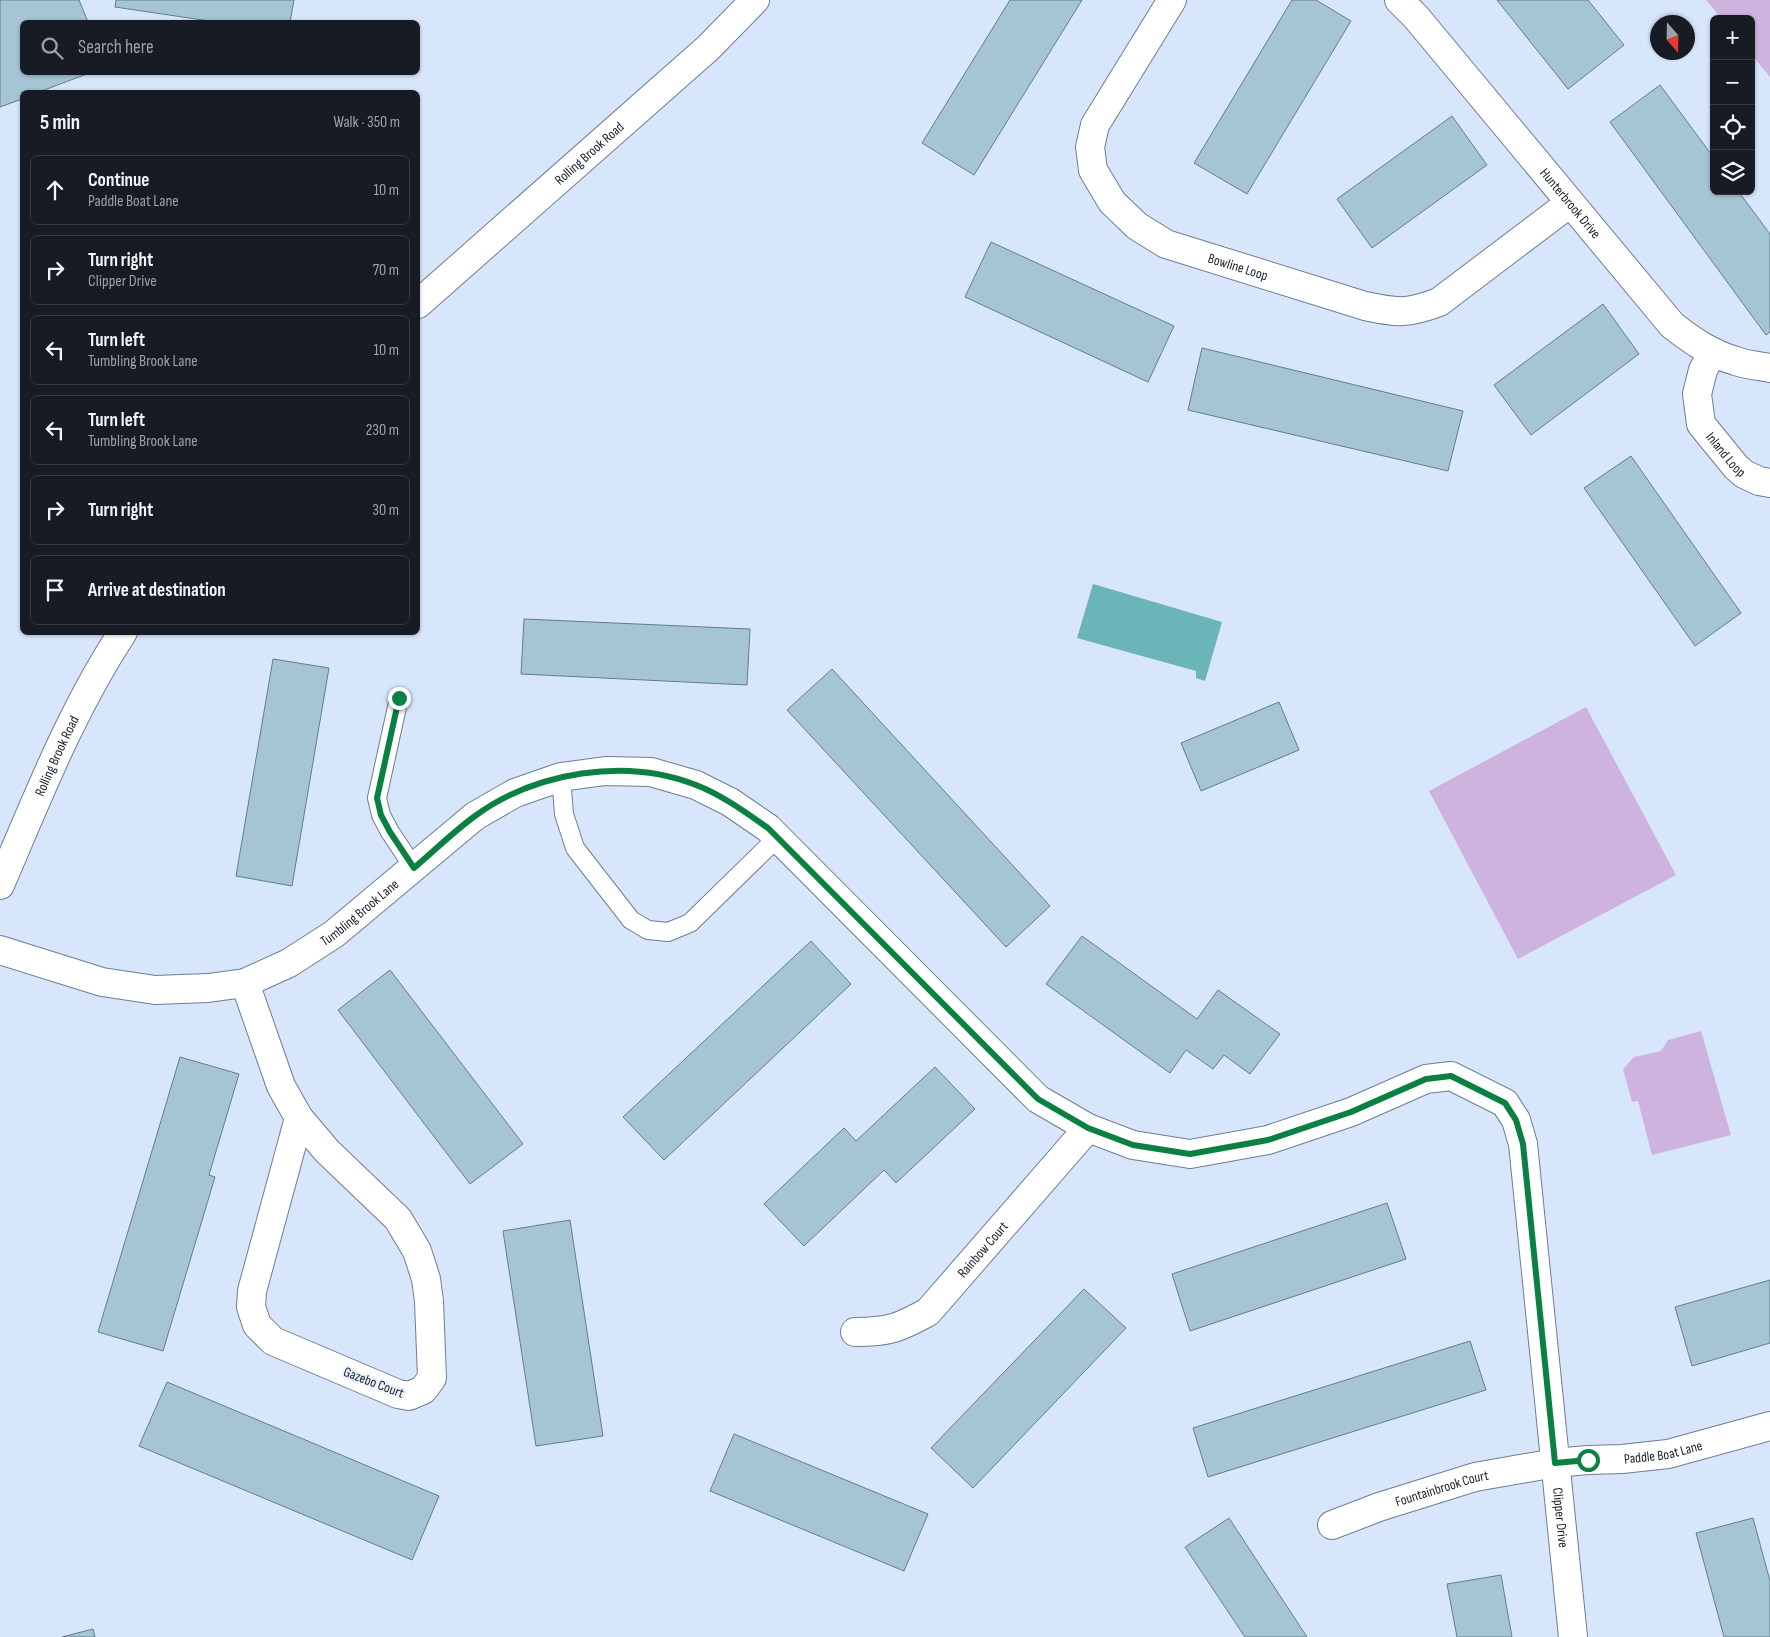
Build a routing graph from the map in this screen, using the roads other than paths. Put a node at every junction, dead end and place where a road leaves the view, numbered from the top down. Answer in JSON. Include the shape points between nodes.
{"nodes":[{"id":1,"x":756,"y":0,"type":"edge"},
{"id":2,"x":1172,"y":0,"type":"edge"},
{"id":3,"x":1399,"y":0,"type":"edge"},
{"id":4,"x":1570,"y":204,"type":"junction"},
{"id":5,"x":420,"y":302,"type":"edge"},
{"id":6,"x":1713,"y":352,"type":"junction"},
{"id":7,"x":1770,"y":368,"type":"edge"},
{"id":8,"x":1770,"y":482,"type":"edge"},
{"id":9,"x":121,"y":635,"type":"edge"},
{"id":10,"x":399,"y":698,"type":"dead end"},
{"id":11,"x":561,"y":777,"type":"junction"},
{"id":12,"x":778,"y":838,"type":"junction"},
{"id":13,"x":414,"y":868,"type":"junction"},
{"id":14,"x":0,"y":885,"type":"edge"},
{"id":15,"x":0,"y":950,"type":"edge"},
{"id":16,"x":245,"y":983,"type":"junction"},
{"id":17,"x":1505,"y":1103,"type":"joint"},
{"id":18,"x":299,"y":1118,"type":"junction"},
{"id":19,"x":1088,"y":1128,"type":"junction"},
{"id":20,"x":855,"y":1332,"type":"dead end"},
{"id":21,"x":1770,"y":1426,"type":"edge"},
{"id":22,"x":1555,"y":1463,"type":"junction"},
{"id":23,"x":1332,"y":1525,"type":"dead end"},
{"id":24,"x":1574,"y":1637,"type":"edge"}],
"edges":[{"from":1,"to":5,"type":"street","name":"Rolling Brook Road","via":[[708,48]]},
{"from":2,"to":4,"type":"street","name":"Bowline Loop","via":[[1095,125],[1090,147],[1093,170],[1112,202],[1137,226],[1166,244],[1365,306],[1392,312],[1418,310],[1439,302]]},
{"from":3,"to":4,"type":"street","name":"Hunterbrook Drive"},
{"from":4,"to":6,"type":"street","name":"Hunterbrook Drive","via":[[1672,325],[1696,344]]},
{"from":6,"to":7,"type":"street","name":"Hunterbrook Drive"},
{"from":6,"to":8,"type":"street","name":"Inland Loop","via":[[1702,370],[1697,394],[1702,424],[1744,474],[1760,482]]},
{"from":9,"to":14,"type":"street","name":"Rolling Brook Road","via":[[101,665],[65,735]]},
{"from":10,"to":13,"type":"lane","via":[[377,798],[381,815]]},
{"from":11,"to":12,"type":"street","name":"Tumbling Brook Lane","via":[[605,771],[652,772],[696,785],[730,802]]},
{"from":11,"to":12,"type":"lane","via":[[564,814],[575,848],[631,920],[648,930],[668,932],[690,923]]},
{"from":11,"to":13,"type":"street","name":"Tumbling Brook Lane","via":[[515,793],[475,816]]},
{"from":12,"to":19,"type":"street","name":"Tumbling Brook Lane","via":[[1038,1099]]},
{"from":13,"to":16,"type":"street","name":"Tumbling Brook Lane","via":[[334,934],[289,963]]},
{"from":15,"to":16,"type":"street","name":"Tumbling Brook Lane","via":[[102,982],[155,990]]},
{"from":16,"to":18,"type":"street","name":"Gazebo Court","via":[[280,1086]]},
{"from":17,"to":19,"type":"street","name":"Tumbling Brook Lane","via":[[1451,1076],[1426,1079],[1351,1112],[1268,1140],[1190,1154],[1133,1145]]},
{"from":17,"to":22,"type":"street","name":"Clipper Drive","via":[[1516,1120],[1523,1144]]},
{"from":18,"to":18,"type":"street","name":"Gazebo Court","via":[[327,1151],[398,1219],[417,1251],[429,1302],[432,1378],[423,1390],[409,1396],[274,1341],[257,1325],[251,1307],[252,1291]]},
{"from":19,"to":20,"type":"street","name":"Rainbow Court","via":[[928,1312],[902,1326],[879,1332]]},
{"from":21,"to":22,"type":"street","name":"Paddle Boat Lane","via":[[1668,1454]]},
{"from":22,"to":23,"type":"street","name":"Fountainbrook Court","via":[[1475,1477]]},
{"from":22,"to":24,"type":"street","name":"Clipper Drive"}]}
